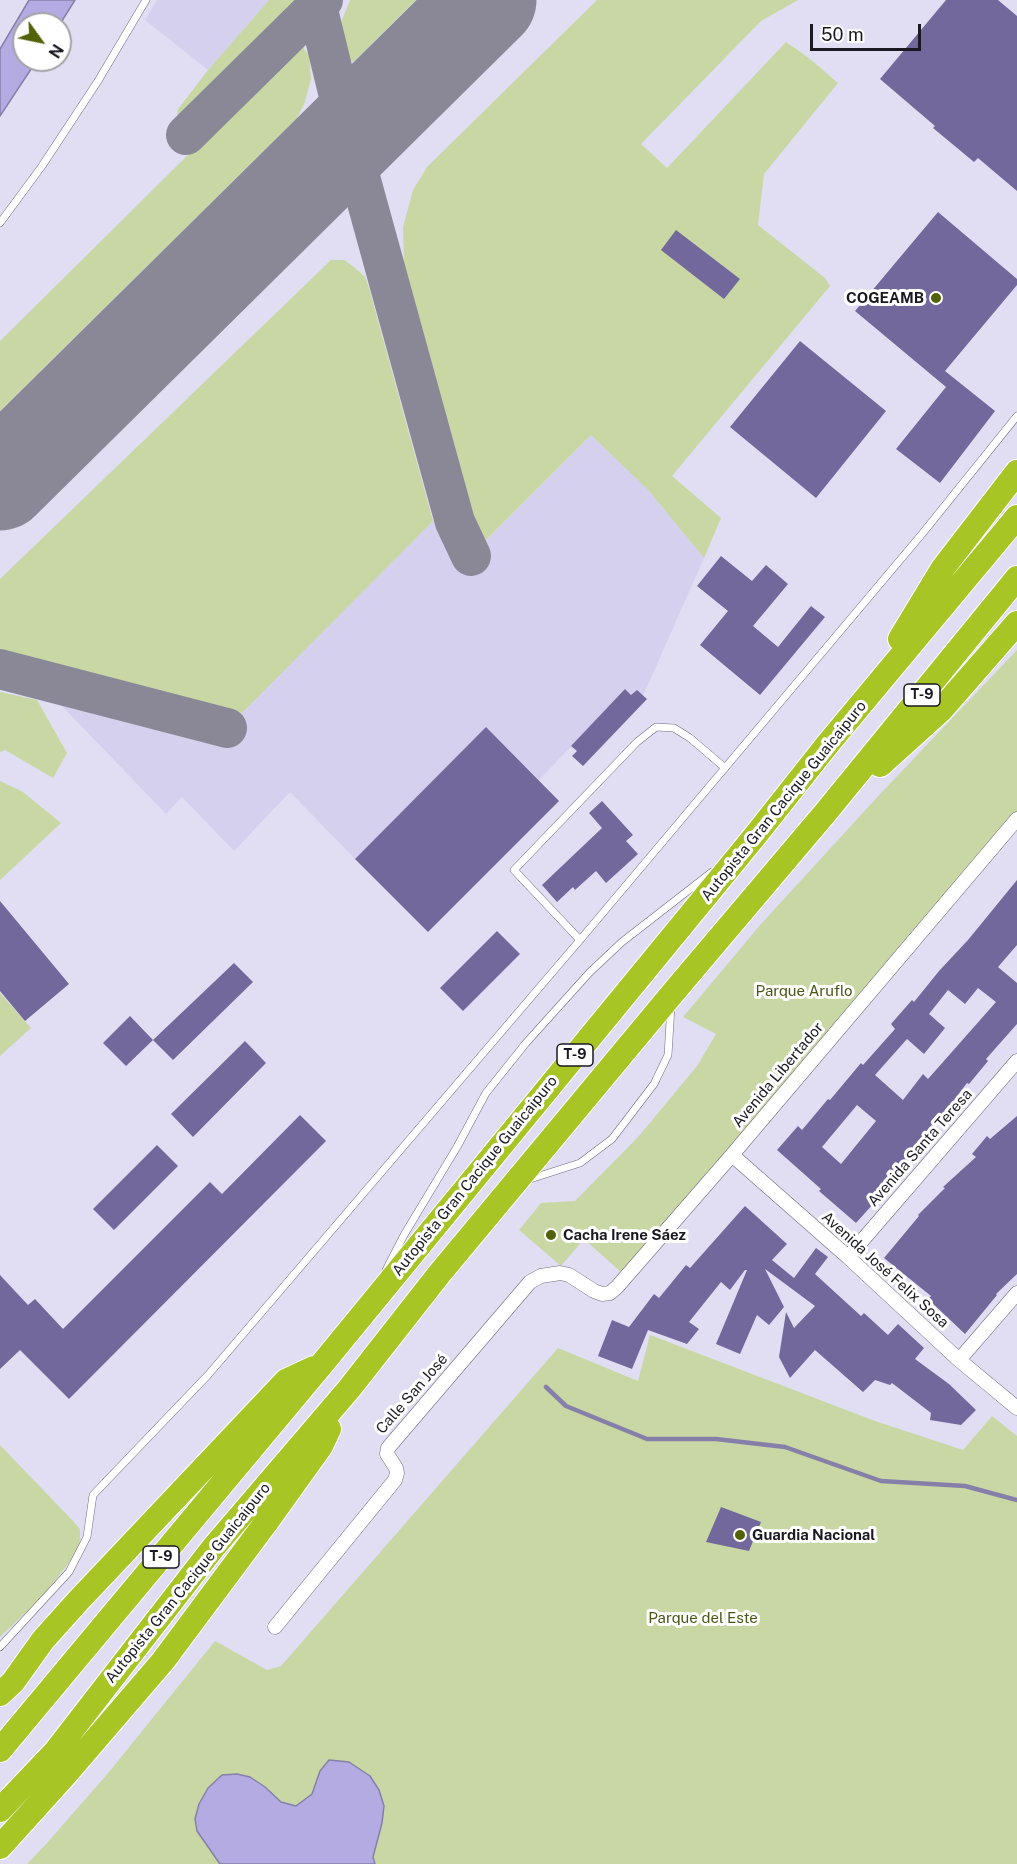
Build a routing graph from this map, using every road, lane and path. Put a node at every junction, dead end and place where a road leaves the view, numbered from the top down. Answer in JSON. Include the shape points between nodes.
{"nodes":[{"id":1,"x":146,"y":0,"type":"edge"},
{"id":2,"x":0,"y":223,"type":"edge"},
{"id":3,"x":1017,"y":416,"type":"edge"},
{"id":4,"x":1017,"y":471,"type":"edge"},
{"id":5,"x":1017,"y":517,"type":"edge"},
{"id":6,"x":1017,"y":578,"type":"edge"},
{"id":7,"x":1017,"y":623,"type":"edge"},
{"id":8,"x":858,"y":709,"type":"junction"},
{"id":9,"x":724,"y":767,"type":"junction"},
{"id":10,"x":826,"y":812,"type":"junction"},
{"id":11,"x":1015,"y":826,"type":"edge"},
{"id":12,"x":755,"y":836,"type":"junction"},
{"id":13,"x":723,"y":863,"type":"dead end"},
{"id":14,"x":715,"y":870,"type":"dead end"},
{"id":15,"x":580,"y":940,"type":"junction"},
{"id":16,"x":672,"y":994,"type":"junction"},
{"id":17,"x":1017,"y":1061,"type":"edge"},
{"id":18,"x":732,"y":1155,"type":"junction"},
{"id":19,"x":513,"y":1184,"type":"junction"},
{"id":20,"x":848,"y":1257,"type":"junction"},
{"id":21,"x":541,"y":1276,"type":"joint"},
{"id":22,"x":1017,"y":1293,"type":"edge"},
{"id":23,"x":338,"y":1343,"type":"junction"},
{"id":24,"x":959,"y":1360,"type":"junction"},
{"id":25,"x":322,"y":1364,"type":"junction"},
{"id":26,"x":349,"y":1389,"type":"junction"},
{"id":27,"x":1017,"y":1408,"type":"edge"},
{"id":28,"x":275,"y":1627,"type":"dead end"},
{"id":29,"x":0,"y":1647,"type":"edge"},
{"id":30,"x":0,"y":1694,"type":"edge"},
{"id":31,"x":0,"y":1750,"type":"edge"},
{"id":32,"x":0,"y":1810,"type":"edge"},
{"id":33,"x":0,"y":1847,"type":"edge"}],
"edges":[{"from":1,"to":2,"type":"lane","via":[[98,81]]},
{"from":3,"to":9,"type":"lane"},
{"from":4,"to":8,"type":"highway","via":[[943,568]]},
{"from":5,"to":8,"type":"highway","name":"Autopista Gran Cacique Guaicaipuro","number":"T-9"},
{"from":6,"to":10,"type":"highway","name":"Autopista Gran Cacique Guaicaipuro","number":"T-9"},
{"from":7,"to":10,"type":"highway","via":[[941,710]]},
{"from":8,"to":12,"type":"highway","name":"Autopista Gran Cacique Guaicaipuro","number":"T-9"},
{"from":9,"to":15,"type":"lane"},
{"from":9,"to":15,"type":"lane","via":[[674,728],[656,727],[514,870]]},
{"from":10,"to":16,"type":"highway","name":"Autopista Gran Cacique Guaicaipuro","number":"T-9"},
{"from":11,"to":18,"type":"street","name":"Avenida Libertador"},
{"from":12,"to":13,"type":"lane"},
{"from":12,"to":23,"type":"highway","name":"Autopista Gran Cacique Guaicaipuro","number":"T-9"},
{"from":14,"to":23,"type":"lane","via":[[622,942],[590,972],[486,1093],[380,1281]]},
{"from":15,"to":29,"type":"lane","via":[[208,1375],[93,1494],[87,1537],[69,1572]]},
{"from":16,"to":19,"type":"highway","name":"Autopista Gran Cacique Guaicaipuro","number":"T-9"},
{"from":16,"to":19,"type":"lane","via":[[668,1055],[654,1084],[612,1139],[580,1163]]},
{"from":17,"to":20,"type":"street","name":"Avenida Santa Teresa"},
{"from":18,"to":20,"type":"street","name":"Avenida José Felix Sosa"},
{"from":18,"to":21,"type":"street","name":"Avenida Libertador","via":[[610,1293],[594,1291],[560,1272]]},
{"from":19,"to":26,"type":"highway","name":"Autopista Gran Cacique Guaicaipuro","number":"T-9"},
{"from":20,"to":24,"type":"street","name":"Avenida José Felix Sosa"},
{"from":21,"to":28,"type":"street","name":"Calle San José","via":[[530,1282],[388,1448],[387,1454],[396,1468],[395,1480]]},
{"from":22,"to":24,"type":"street"},
{"from":23,"to":25,"type":"highway","name":"Autopista Gran Cacique Guaicaipuro","number":"T-9"},
{"from":24,"to":27,"type":"street","name":"Avenida José Felix Sosa"},
{"from":25,"to":30,"type":"highway","via":[[286,1381],[78,1601]]},
{"from":25,"to":31,"type":"highway","name":"Autopista Gran Cacique Guaicaipuro","number":"T-9"},
{"from":26,"to":32,"type":"highway","name":"Autopista Gran Cacique Guaicaipuro","number":"T-9","via":[[213,1548],[55,1752]]},
{"from":26,"to":33,"type":"highway","via":[[321,1446],[162,1661]]}]}
